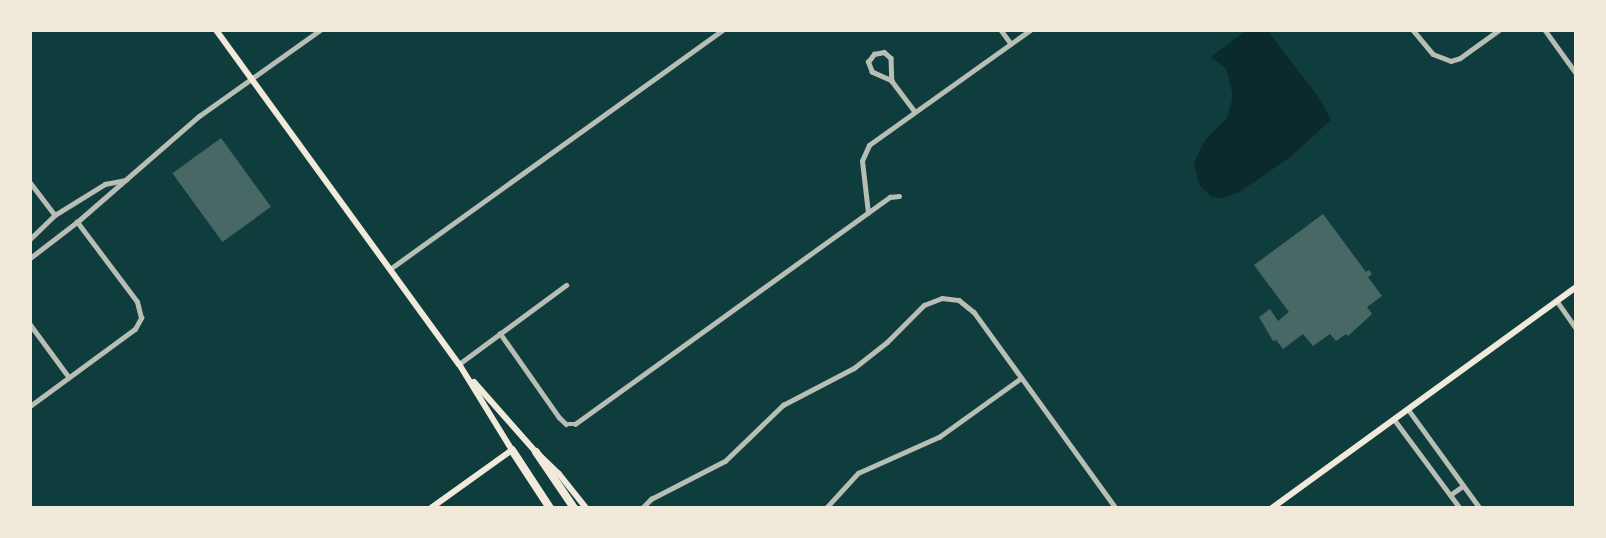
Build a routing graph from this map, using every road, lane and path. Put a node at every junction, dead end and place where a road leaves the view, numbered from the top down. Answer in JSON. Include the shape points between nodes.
{"nodes":[{"id":1,"x":216,"y":30,"type":"edge"},
{"id":2,"x":320,"y":30,"type":"edge"},
{"id":3,"x":722,"y":30,"type":"edge"},
{"id":4,"x":1001,"y":30,"type":"edge"},
{"id":5,"x":1030,"y":30,"type":"edge"},
{"id":6,"x":1413,"y":30,"type":"edge"},
{"id":7,"x":1500,"y":30,"type":"edge"},
{"id":8,"x":1545,"y":30,"type":"edge"},
{"id":9,"x":1010,"y":44,"type":"junction"},
{"id":10,"x":1576,"y":73,"type":"edge"},
{"id":11,"x":252,"y":78,"type":"junction"},
{"id":12,"x":892,"y":81,"type":"junction"},
{"id":13,"x":915,"y":111,"type":"junction"},
{"id":14,"x":126,"y":180,"type":"junction"},
{"id":15,"x":30,"y":181,"type":"edge"},
{"id":16,"x":899,"y":196,"type":"dead end"},
{"id":17,"x":868,"y":213,"type":"junction"},
{"id":18,"x":55,"y":215,"type":"junction"},
{"id":19,"x":77,"y":222,"type":"junction"},
{"id":20,"x":30,"y":239,"type":"edge"},
{"id":21,"x":30,"y":258,"type":"edge"},
{"id":22,"x":390,"y":269,"type":"junction"},
{"id":23,"x":566,"y":285,"type":"dead end"},
{"id":24,"x":1576,"y":287,"type":"edge"},
{"id":25,"x":1558,"y":301,"type":"junction"},
{"id":26,"x":30,"y":324,"type":"edge"},
{"id":27,"x":1576,"y":328,"type":"edge"},
{"id":28,"x":500,"y":333,"type":"junction"},
{"id":29,"x":461,"y":367,"type":"junction"},
{"id":30,"x":69,"y":377,"type":"junction"},
{"id":31,"x":1021,"y":378,"type":"junction"},
{"id":32,"x":30,"y":406,"type":"edge"},
{"id":33,"x":1408,"y":409,"type":"junction"},
{"id":34,"x":1394,"y":419,"type":"junction"},
{"id":35,"x":512,"y":450,"type":"junction"},
{"id":36,"x":536,"y":452,"type":"junction"},
{"id":37,"x":1463,"y":486,"type":"junction"},
{"id":38,"x":1450,"y":495,"type":"junction"},
{"id":39,"x":431,"y":508,"type":"edge"},
{"id":40,"x":550,"y":508,"type":"edge"},
{"id":41,"x":574,"y":508,"type":"edge"},
{"id":42,"x":586,"y":508,"type":"edge"},
{"id":43,"x":642,"y":508,"type":"edge"},
{"id":44,"x":826,"y":508,"type":"edge"},
{"id":45,"x":1116,"y":508,"type":"edge"},
{"id":46,"x":1272,"y":508,"type":"edge"},
{"id":47,"x":1460,"y":508,"type":"edge"},
{"id":48,"x":1479,"y":508,"type":"edge"}],
"edges":[{"from":1,"to":11,"type":"main road"},
{"from":2,"to":11,"type":"street"},
{"from":3,"to":22,"type":"street"},
{"from":4,"to":9,"type":"street"},
{"from":5,"to":9,"type":"street"},
{"from":6,"to":7,"type":"street","via":[[1440,58],[1460,58]]},
{"from":8,"to":10,"type":"street"},
{"from":9,"to":13,"type":"street"},
{"from":11,"to":14,"type":"street","via":[[199,116]]},
{"from":11,"to":22,"type":"main road"},
{"from":12,"to":12,"type":"street","via":[[891,58],[884,52],[874,54],[868,62],[872,72]]},
{"from":12,"to":13,"type":"street"},
{"from":13,"to":17,"type":"street","via":[[865,150],[862,167]]},
{"from":14,"to":18,"type":"street","via":[[105,184]]},
{"from":14,"to":19,"type":"street"},
{"from":15,"to":18,"type":"street"},
{"from":16,"to":17,"type":"street"},
{"from":17,"to":28,"type":"street","via":[[581,422],[566,424]]},
{"from":18,"to":20,"type":"street"},
{"from":19,"to":21,"type":"street"},
{"from":19,"to":30,"type":"street","via":[[137,302],[141,318],[135,329]]},
{"from":22,"to":29,"type":"main road"},
{"from":23,"to":28,"type":"street"},
{"from":24,"to":25,"type":"main road"},
{"from":25,"to":27,"type":"street"},
{"from":25,"to":33,"type":"main road"},
{"from":26,"to":30,"type":"street"},
{"from":28,"to":29,"type":"street"},
{"from":29,"to":35,"type":"main road"},
{"from":29,"to":36,"type":"main road"},
{"from":30,"to":32,"type":"street"},
{"from":31,"to":43,"type":"street","via":[[970,307],[954,299],[933,300],[858,365],[783,405],[725,461]]},
{"from":31,"to":44,"type":"street","via":[[925,445],[858,473]]},
{"from":31,"to":45,"type":"street"},
{"from":33,"to":34,"type":"main road"},
{"from":33,"to":37,"type":"street"},
{"from":34,"to":38,"type":"street"},
{"from":34,"to":46,"type":"main road"},
{"from":35,"to":39,"type":"main road"},
{"from":35,"to":40,"type":"highway"},
{"from":36,"to":41,"type":"highway"},
{"from":36,"to":42,"type":"main road"},
{"from":37,"to":38,"type":"street"},
{"from":37,"to":48,"type":"street"},
{"from":38,"to":47,"type":"street"}]}
